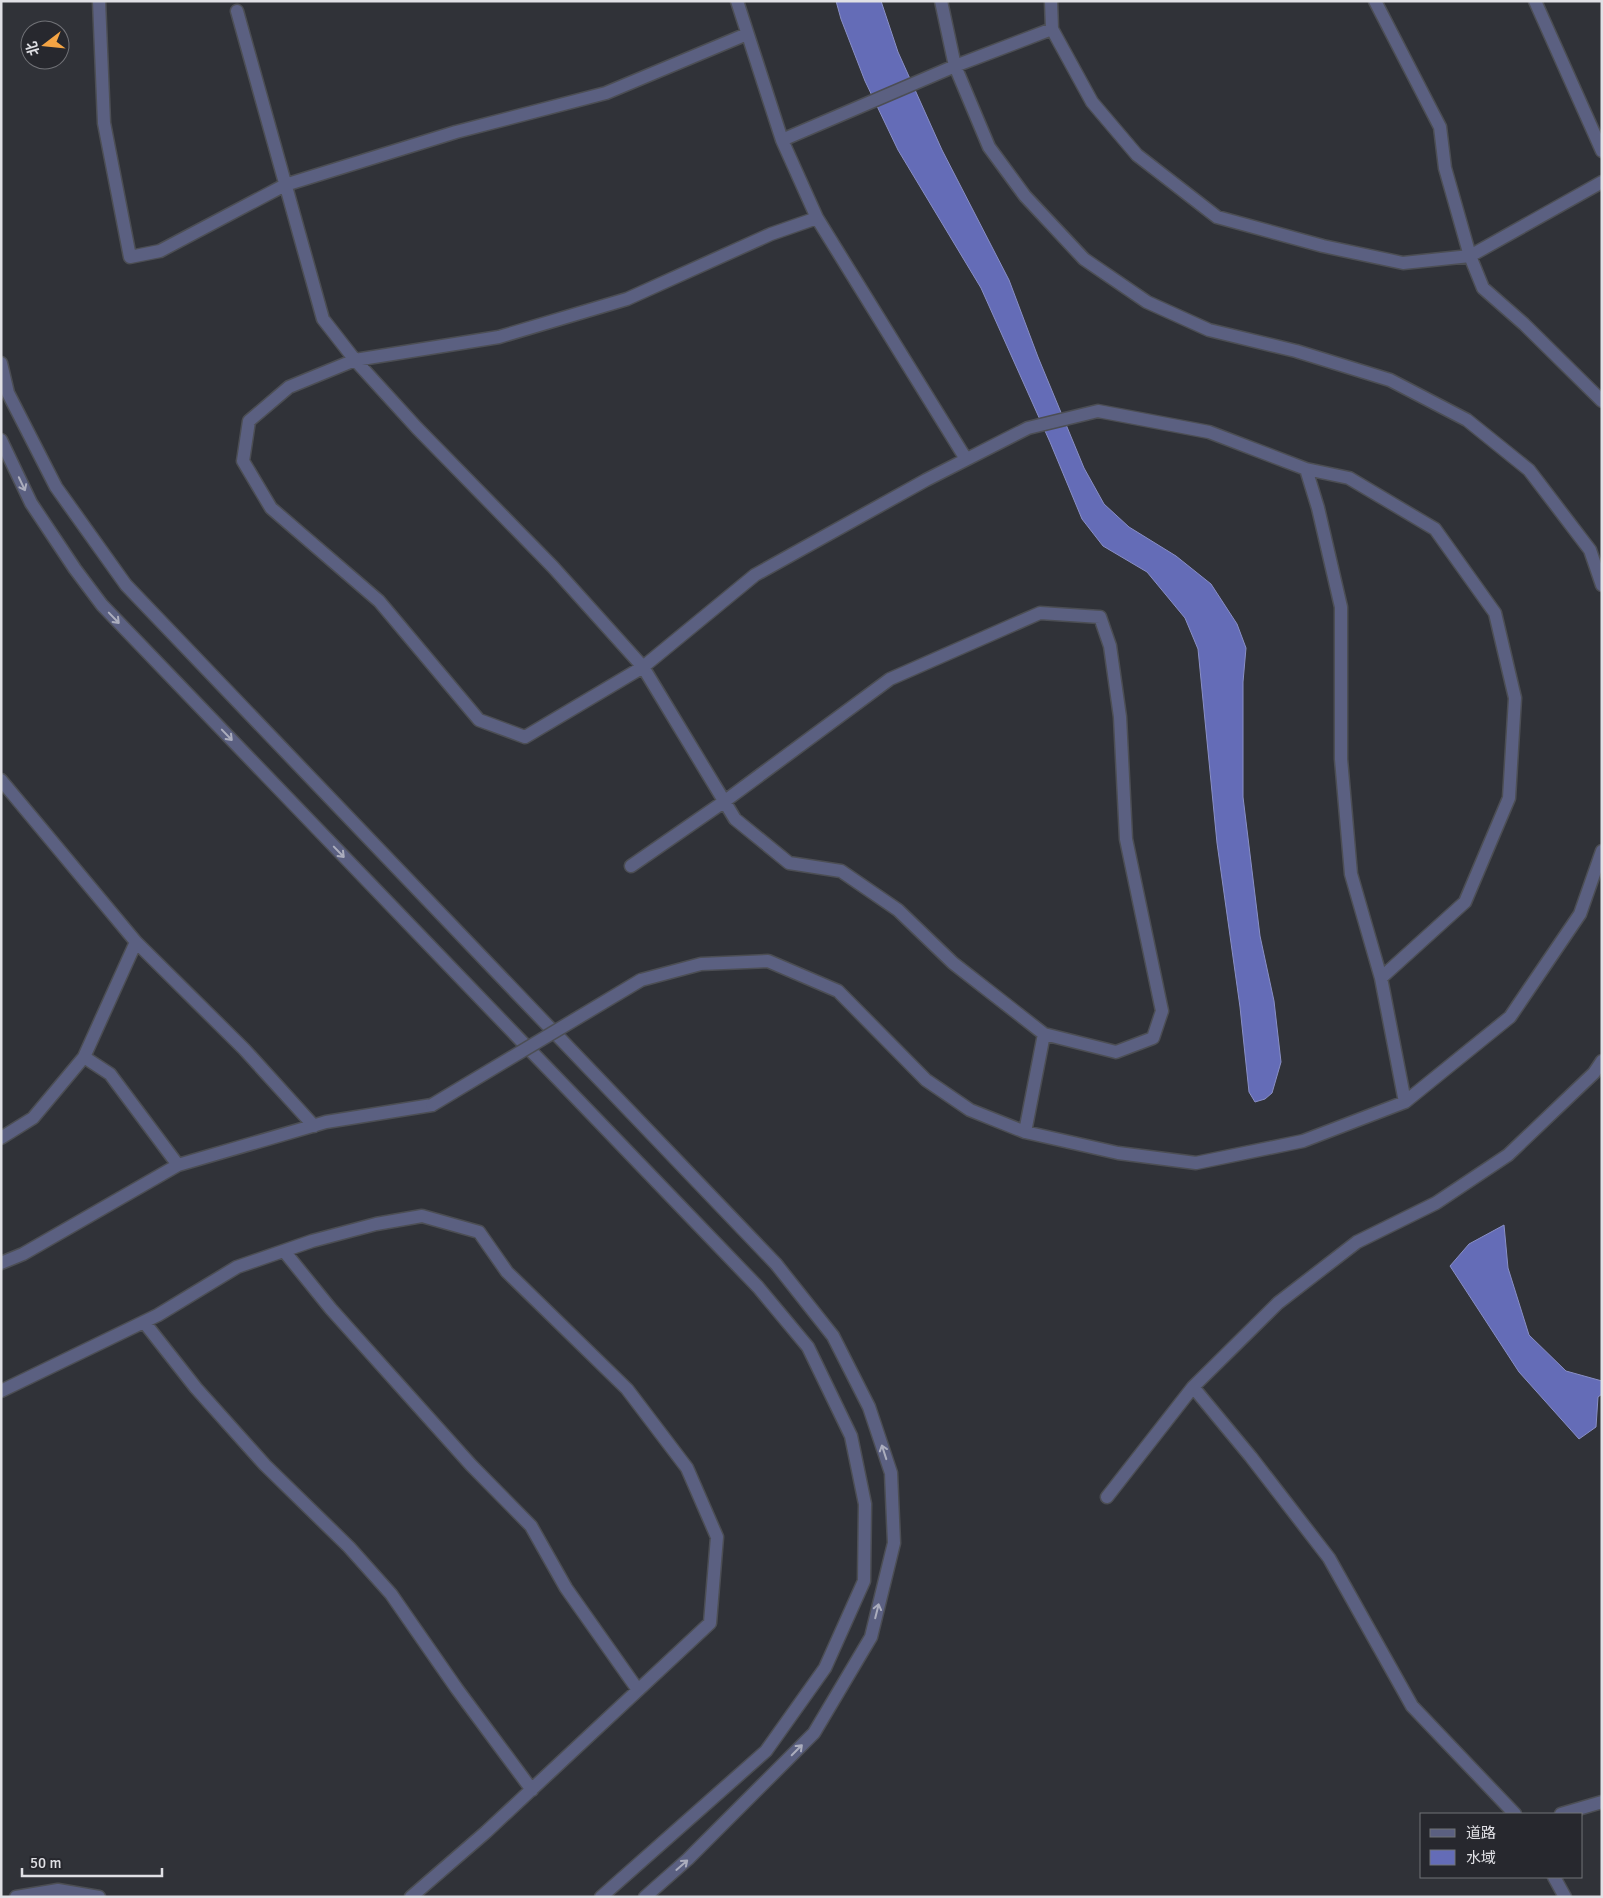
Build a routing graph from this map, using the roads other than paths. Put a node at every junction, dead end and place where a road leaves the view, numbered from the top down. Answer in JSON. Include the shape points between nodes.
{"nodes":[{"id":1,"x":98,"y":1,"type":"edge"},
{"id":2,"x":737,"y":1,"type":"edge"},
{"id":3,"x":941,"y":1,"type":"edge"},
{"id":4,"x":1051,"y":1,"type":"edge"},
{"id":5,"x":1375,"y":1,"type":"edge"},
{"id":6,"x":1535,"y":1,"type":"edge"},
{"id":7,"x":237,"y":11,"type":"dead end"},
{"id":8,"x":1052,"y":29,"type":"junction"},
{"id":9,"x":747,"y":34,"type":"junction"},
{"id":10,"x":955,"y":66,"type":"junction"},
{"id":11,"x":782,"y":140,"type":"junction"},
{"id":12,"x":1602,"y":151,"type":"edge"},
{"id":13,"x":1602,"y":182,"type":"edge"},
{"id":14,"x":285,"y":185,"type":"junction"},
{"id":15,"x":817,"y":218,"type":"junction"},
{"id":16,"x":1470,"y":256,"type":"junction"},
{"id":17,"x":355,"y":360,"type":"junction"},
{"id":18,"x":1,"y":363,"type":"edge"},
{"id":19,"x":1602,"y":401,"type":"edge"},
{"id":20,"x":1,"y":440,"type":"edge"},
{"id":21,"x":966,"y":459,"type":"junction"},
{"id":22,"x":1306,"y":468,"type":"junction"},
{"id":23,"x":1596,"y":548,"type":"edge"},
{"id":24,"x":1602,"y":585,"type":"edge"},
{"id":25,"x":644,"y":667,"type":"junction"},
{"id":26,"x":1,"y":780,"type":"edge"},
{"id":27,"x":725,"y":801,"type":"junction"},
{"id":28,"x":1602,"y":851,"type":"edge"},
{"id":29,"x":631,"y":866,"type":"dead end"},
{"id":30,"x":136,"y":942,"type":"junction"},
{"id":31,"x":1381,"y":978,"type":"junction"},
{"id":32,"x":1044,"y":1034,"type":"junction"},
{"id":33,"x":84,"y":1057,"type":"junction"},
{"id":34,"x":1602,"y":1061,"type":"edge"},
{"id":35,"x":1404,"y":1102,"type":"junction"},
{"id":36,"x":314,"y":1126,"type":"junction"},
{"id":37,"x":1025,"y":1132,"type":"junction"},
{"id":38,"x":1,"y":1138,"type":"edge"},
{"id":39,"x":178,"y":1165,"type":"junction"},
{"id":40,"x":284,"y":1251,"type":"junction"},
{"id":41,"x":1,"y":1263,"type":"edge"},
{"id":42,"x":144,"y":1322,"type":"junction"},
{"id":43,"x":1193,"y":1387,"type":"junction"},
{"id":44,"x":1,"y":1391,"type":"edge"},
{"id":45,"x":1107,"y":1497,"type":"dead end"},
{"id":46,"x":638,"y":1690,"type":"junction"},
{"id":47,"x":532,"y":1790,"type":"junction"},
{"id":48,"x":1602,"y":1802,"type":"edge"},
{"id":49,"x":1514,"y":1813,"type":"edge"},
{"id":50,"x":1564,"y":1813,"type":"edge"},
{"id":51,"x":1555,"y":1878,"type":"edge"},
{"id":52,"x":16,"y":1897,"type":"edge"},
{"id":53,"x":99,"y":1897,"type":"edge"},
{"id":54,"x":411,"y":1897,"type":"edge"},
{"id":55,"x":601,"y":1897,"type":"edge"},
{"id":56,"x":645,"y":1897,"type":"edge"},
{"id":57,"x":1566,"y":1897,"type":"edge"}],
"edges":[{"from":1,"to":14,"type":"street","via":[[104,123],[130,257],[160,252]]},
{"from":2,"to":9,"type":"street"},
{"from":3,"to":10,"type":"street"},
{"from":4,"to":8,"type":"street"},
{"from":5,"to":16,"type":"street","via":[[1440,127],[1445,168]]},
{"from":6,"to":12,"type":"street"},
{"from":7,"to":14,"type":"street"},
{"from":8,"to":10,"type":"street"},
{"from":8,"to":16,"type":"street","via":[[1092,102],[1136,155],[1217,217],[1403,263]]},
{"from":9,"to":11,"type":"street"},
{"from":9,"to":14,"type":"street","via":[[606,93],[456,132]]},
{"from":10,"to":11,"type":"street"},
{"from":10,"to":23,"type":"street","via":[[990,147],[1025,196],[1084,259],[1147,302],[1209,330],[1296,351],[1390,380],[1467,420],[1529,470]]},
{"from":11,"to":15,"type":"street"},
{"from":13,"to":16,"type":"street"},
{"from":14,"to":17,"type":"street","via":[[323,318]]},
{"from":15,"to":17,"type":"street","via":[[771,234],[627,299],[499,337]]},
{"from":15,"to":21,"type":"street"},
{"from":16,"to":19,"type":"street","via":[[1483,288]]},
{"from":17,"to":25,"type":"street"},
{"from":17,"to":25,"type":"street","via":[[289,387],[249,421],[243,461],[270,508],[379,600],[479,720],[525,738]]},
{"from":56,"to":18,"type":"street","one_way":true,"via":[[688,1859],[814,1733],[871,1637],[894,1543],[891,1473],[869,1407],[833,1336],[776,1264],[126,585],[56,487],[8,393]]},
{"from":20,"to":55,"type":"street","one_way":true,"via":[[30,503],[102,605],[758,1287],[808,1347],[851,1436],[865,1504],[864,1581],[825,1668],[766,1750]]},
{"from":21,"to":22,"type":"street","via":[[1028,428],[1098,411],[1209,432]]},
{"from":21,"to":25,"type":"street","via":[[755,575]]},
{"from":22,"to":31,"type":"street","via":[[1341,607],[1342,759],[1351,874]]},
{"from":22,"to":31,"type":"street","via":[[1349,478],[1435,529],[1495,613],[1515,698],[1509,798],[1466,902]]},
{"from":23,"to":24,"type":"street"},
{"from":25,"to":27,"type":"street"},
{"from":26,"to":30,"type":"street"},
{"from":27,"to":29,"type":"street"},
{"from":27,"to":32,"type":"street","via":[[735,819],[789,863],[841,871],[898,910],[953,962]]},
{"from":27,"to":32,"type":"street","via":[[890,679],[1040,613],[1100,617],[1110,646],[1120,717],[1126,838],[1162,1011],[1153,1038],[1116,1052]]},
{"from":28,"to":35,"type":"street","via":[[1580,914],[1510,1017]]},
{"from":30,"to":33,"type":"street"},
{"from":30,"to":36,"type":"street","via":[[244,1049]]},
{"from":31,"to":35,"type":"street"},
{"from":32,"to":37,"type":"street"},
{"from":33,"to":38,"type":"street","via":[[33,1118]]},
{"from":33,"to":39,"type":"street","via":[[110,1074]]},
{"from":34,"to":43,"type":"street","via":[[1594,1073],[1508,1155],[1436,1202],[1357,1242],[1278,1303]]},
{"from":35,"to":37,"type":"street","via":[[1303,1141],[1196,1162],[1118,1153]]},
{"from":36,"to":37,"type":"street","bridge":true,"via":[[432,1105],[640,980],[702,964],[768,961],[838,991],[926,1080],[970,1110]]},
{"from":36,"to":39,"type":"street"},
{"from":39,"to":41,"type":"street","via":[[23,1254]]},
{"from":40,"to":42,"type":"street","via":[[237,1267]]},
{"from":40,"to":46,"type":"street","via":[[331,1309],[531,1526],[566,1588]]},
{"from":40,"to":46,"type":"street","via":[[376,1224],[422,1216],[478,1232],[507,1272],[627,1389],[687,1468],[717,1536],[710,1623]]},
{"from":42,"to":44,"type":"street"},
{"from":42,"to":47,"type":"street","via":[[202,1395],[391,1594]]},
{"from":43,"to":45,"type":"street"},
{"from":43,"to":49,"type":"street","via":[[1329,1558],[1412,1706]]},
{"from":46,"to":47,"type":"street"},
{"from":47,"to":54,"type":"street"},
{"from":48,"to":50,"type":"street"},
{"from":51,"to":57,"type":"street"},
{"from":52,"to":53,"type":"street","via":[[58,1890]]}]}
